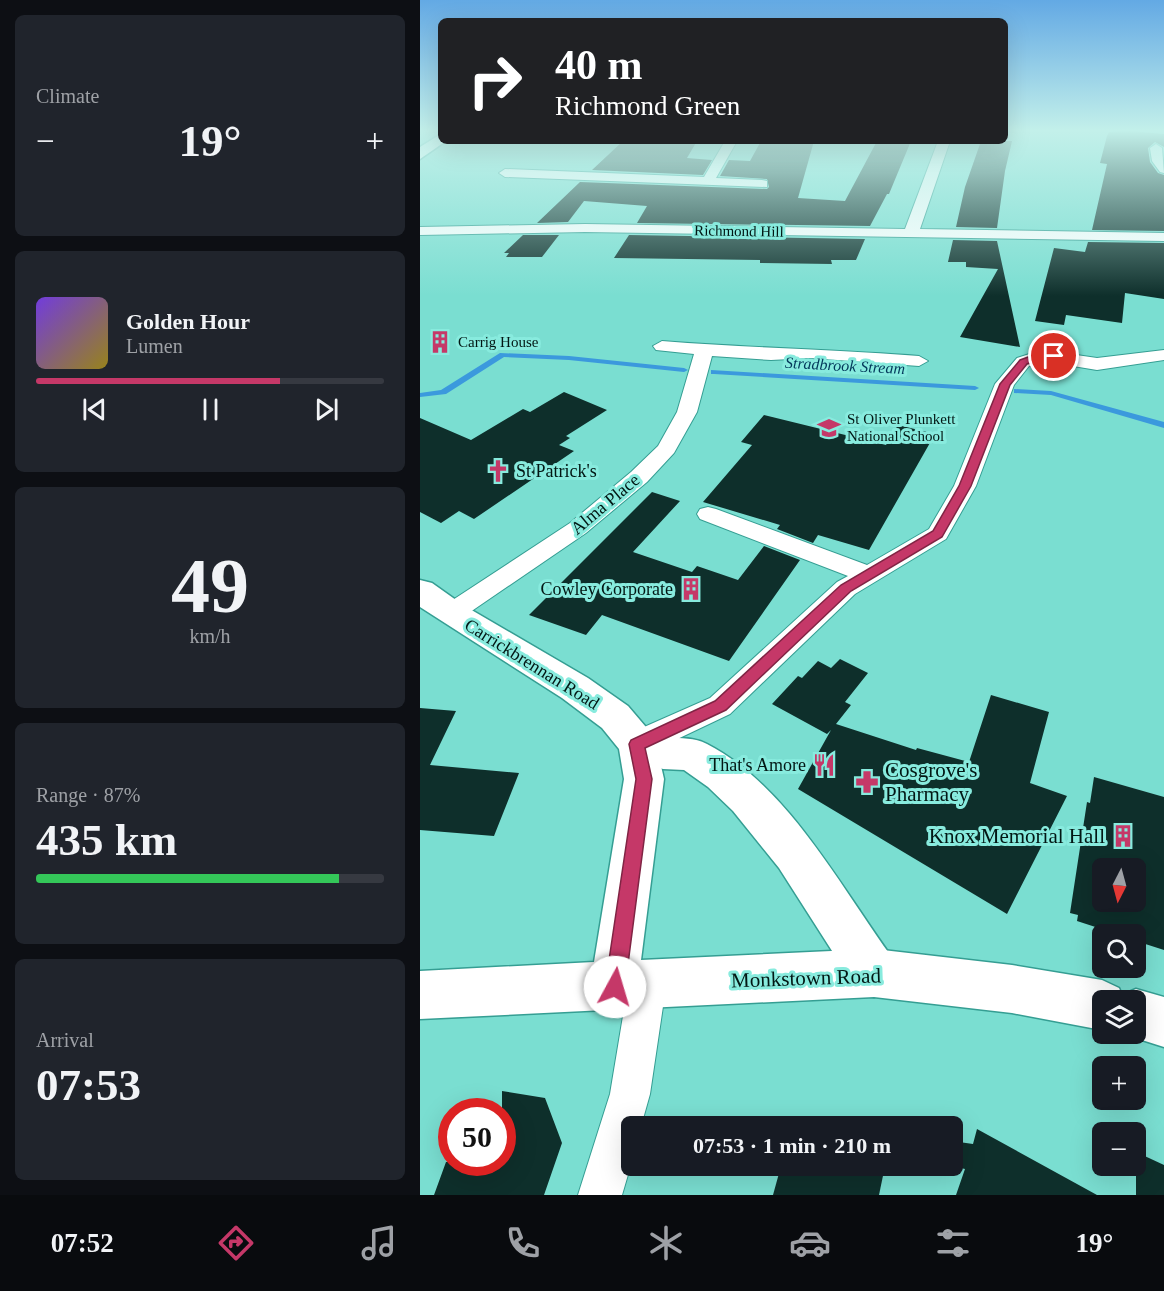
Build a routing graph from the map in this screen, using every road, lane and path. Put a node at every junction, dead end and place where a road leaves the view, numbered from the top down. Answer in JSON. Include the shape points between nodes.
{"nodes":[{"id":1,"x":928,"y":185,"type":"edge"},
{"id":2,"x":420,"y":231,"type":"edge"},
{"id":3,"x":911,"y":233,"type":"junction"},
{"id":4,"x":1164,"y":237,"type":"edge"},
{"id":5,"x":662,"y":346,"type":"dead end"},
{"id":6,"x":704,"y":351,"type":"junction"},
{"id":7,"x":1164,"y":355,"type":"edge"},
{"id":8,"x":919,"y":361,"type":"dead end"},
{"id":9,"x":708,"y":514,"type":"dead end"},
{"id":10,"x":867,"y":574,"type":"junction"},
{"id":11,"x":420,"y":591,"type":"edge"},
{"id":12,"x":451,"y":613,"type":"junction"},
{"id":13,"x":637,"y":744,"type":"junction"},
{"id":14,"x":874,"y":973,"type":"junction"},
{"id":15,"x":631,"y":986,"type":"junction"},
{"id":16,"x":420,"y":995,"type":"edge"},
{"id":17,"x":1092,"y":1003,"type":"edge"},
{"id":18,"x":1146,"y":1017,"type":"edge"},
{"id":19,"x":1164,"y":1022,"type":"edge"},
{"id":20,"x":600,"y":1195,"type":"edge"}],
"edges":[{"from":1,"to":3,"type":"street"},
{"from":2,"to":3,"type":"street","name":"Richmond Hill","via":[[585,228]]},
{"from":3,"to":4,"type":"street","name":"Richmond Hill"},
{"from":5,"to":6,"type":"street"},
{"from":6,"to":8,"type":"street"},
{"from":6,"to":12,"type":"street","name":"Alma Place","via":[[687,412],[667,449],[578,528]]},
{"from":7,"to":10,"type":"street","via":[[1097,364],[1042,355],[1023,362],[997,400],[965,486],[938,534]]},
{"from":9,"to":10,"type":"street"},
{"from":10,"to":13,"type":"street","via":[[846,588],[720,706]]},
{"from":11,"to":12,"type":"main road","name":"Carrickbrennan Road"},
{"from":12,"to":13,"type":"main road","name":"Carrickbrennan Road","via":[[575,688],[615,717]]},
{"from":13,"to":14,"type":"main road","via":[[671,754],[692,754],[760,811],[809,875]]},
{"from":13,"to":15,"type":"main road","name":"Carrickbrennan Road","via":[[644,779]]},
{"from":14,"to":15,"type":"main road","name":"Monkstown Road"},
{"from":14,"to":17,"type":"main road","name":"Monkstown Road","via":[[1012,989]]},
{"from":15,"to":16,"type":"main road","name":"Monkstown Road"},
{"from":15,"to":20,"type":"street","via":[[630,1094]]},
{"from":18,"to":19,"type":"main road"}]}
